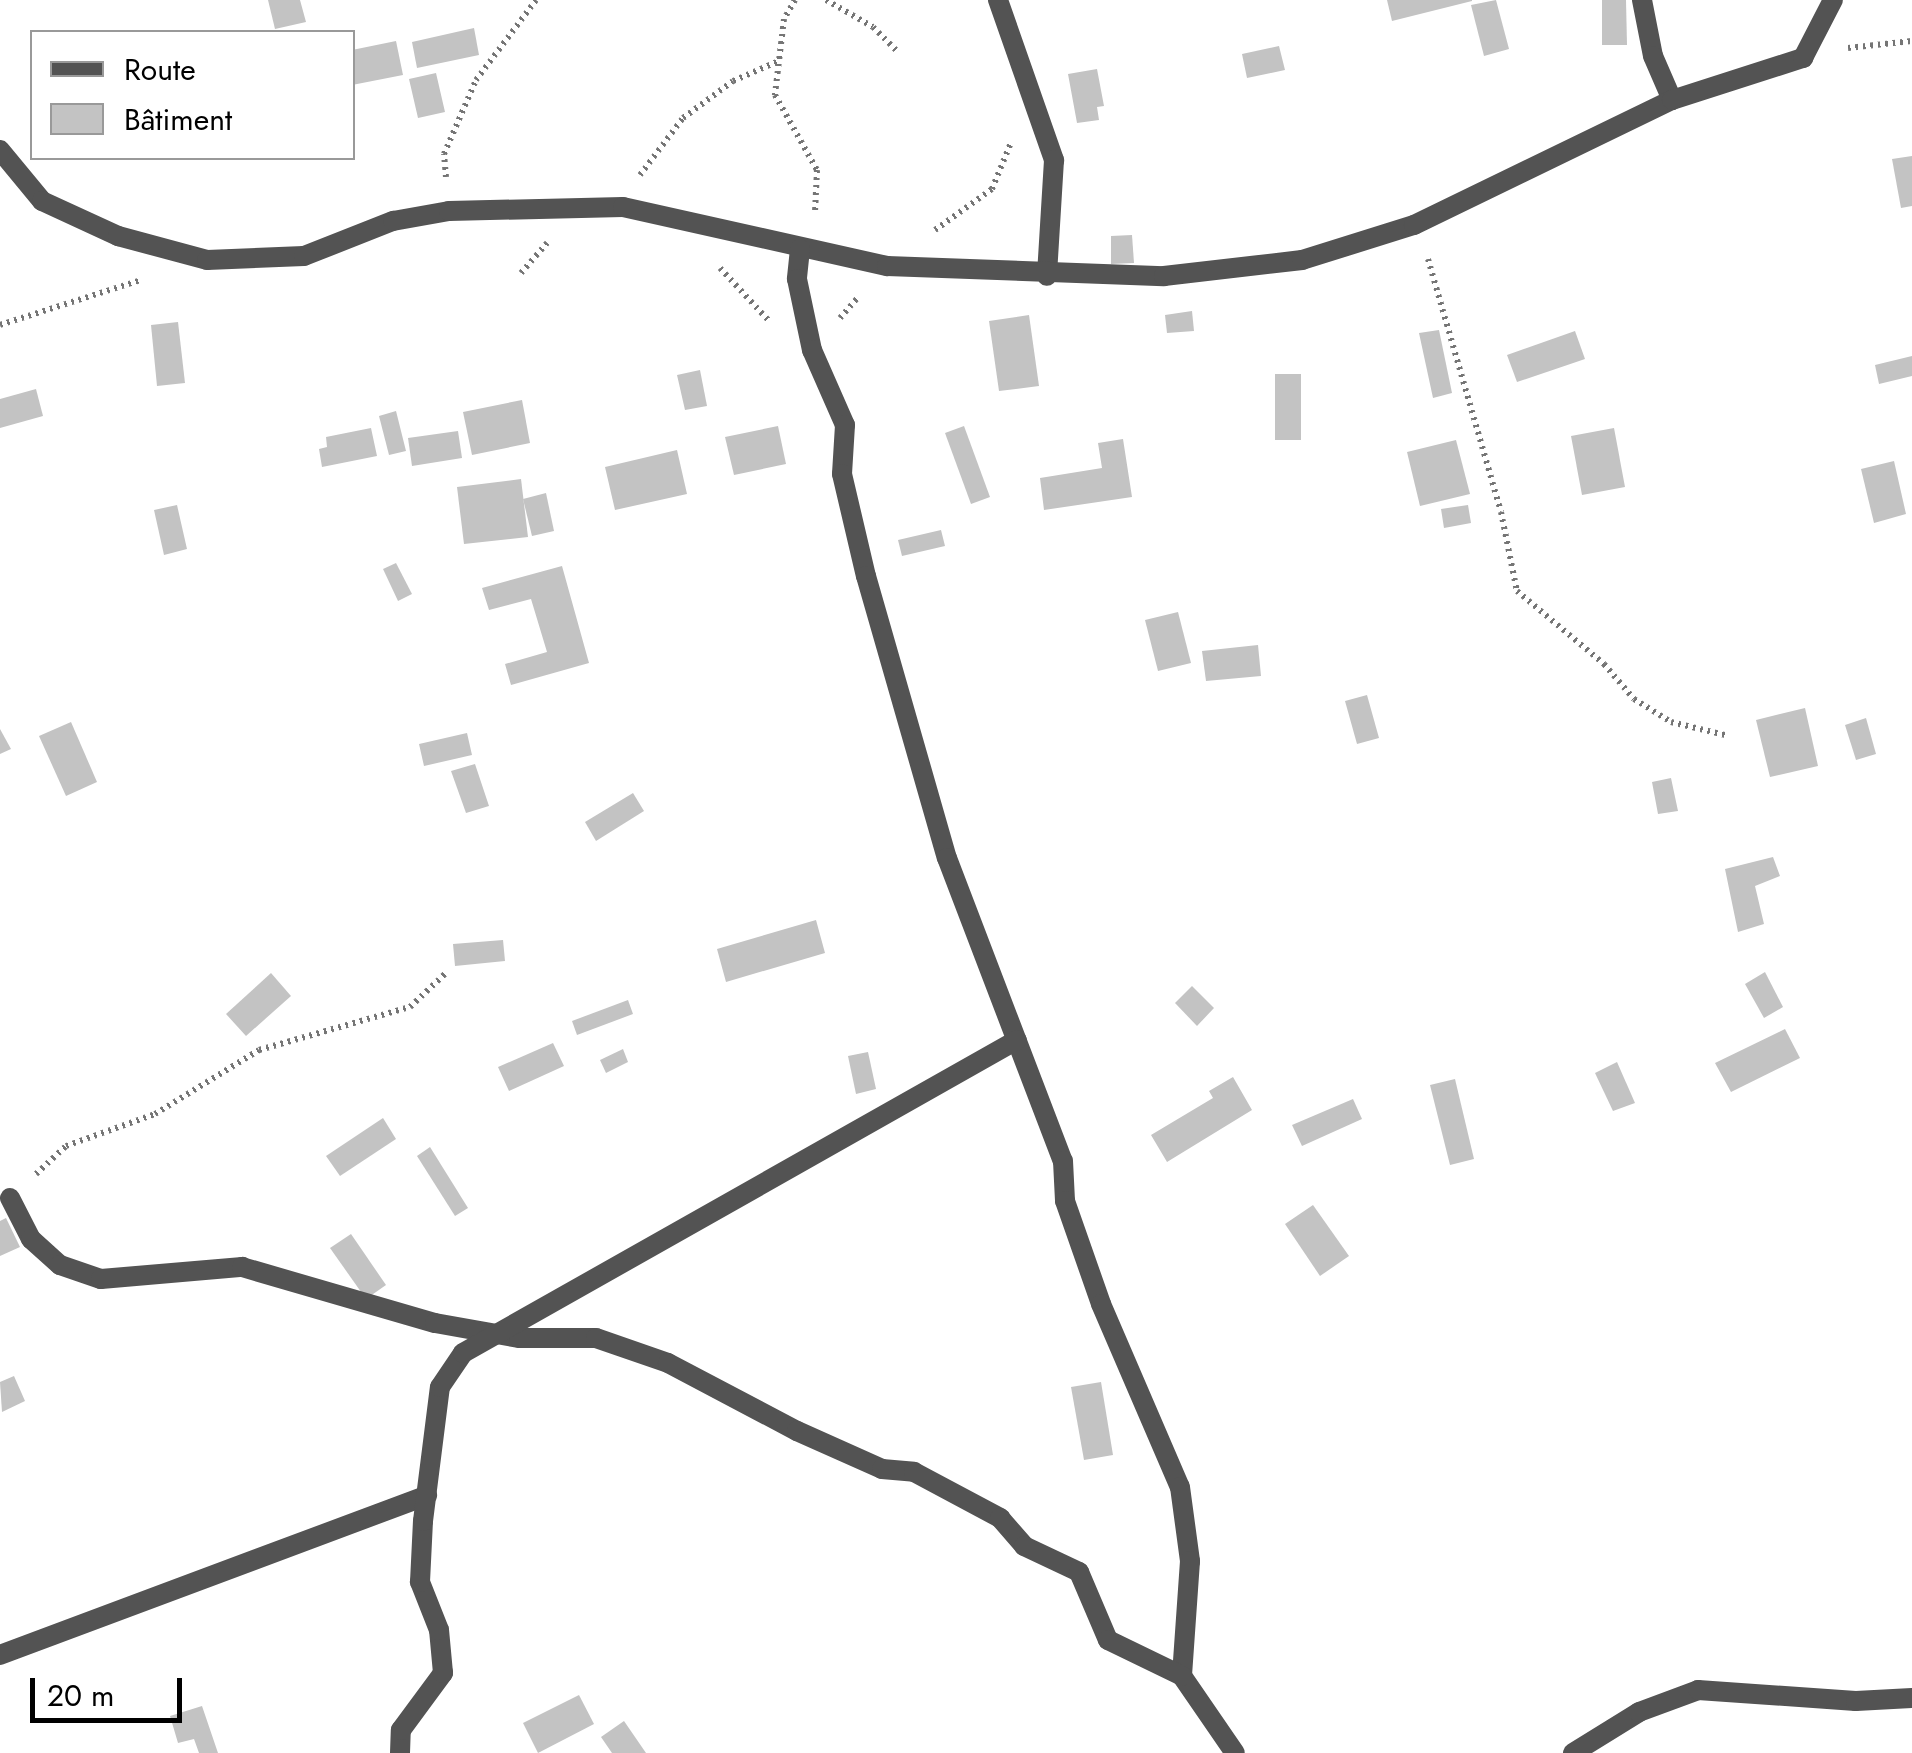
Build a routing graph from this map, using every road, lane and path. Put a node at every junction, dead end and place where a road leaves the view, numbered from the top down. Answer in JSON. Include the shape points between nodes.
{"nodes":[{"id":1,"x":536,"y":0,"type":"edge"},
{"id":2,"x":796,"y":0,"type":"edge"},
{"id":3,"x":826,"y":0,"type":"edge"},
{"id":4,"x":848,"y":0,"type":"edge"},
{"id":5,"x":998,"y":0,"type":"edge"},
{"id":6,"x":1642,"y":0,"type":"edge"},
{"id":7,"x":1833,"y":0,"type":"edge"},
{"id":8,"x":842,"y":13,"type":"junction"},
{"id":9,"x":1912,"y":41,"type":"edge"},
{"id":10,"x":896,"y":50,"type":"dead end"},
{"id":11,"x":1803,"y":58,"type":"junction"},
{"id":12,"x":781,"y":60,"type":"junction"},
{"id":13,"x":1672,"y":100,"type":"junction"},
{"id":14,"x":1012,"y":140,"type":"dead end"},
{"id":15,"x":0,"y":150,"type":"edge"},
{"id":16,"x":623,"y":207,"type":"junction"},
{"id":17,"x":449,"y":211,"type":"junction"},
{"id":18,"x":675,"y":218,"type":"junction"},
{"id":19,"x":1414,"y":226,"type":"junction"},
{"id":20,"x":800,"y":248,"type":"junction"},
{"id":21,"x":206,"y":260,"type":"junction"},
{"id":22,"x":887,"y":266,"type":"junction"},
{"id":23,"x":1047,"y":276,"type":"junction"},
{"id":24,"x":0,"y":325,"type":"edge"},
{"id":25,"x":816,"y":360,"type":"junction"},
{"id":26,"x":1725,"y":735,"type":"dead end"},
{"id":27,"x":448,"y":971,"type":"dead end"},
{"id":28,"x":1017,"y":1040,"type":"junction"},
{"id":29,"x":10,"y":1198,"type":"joint"},
{"id":30,"x":498,"y":1334,"type":"junction"},
{"id":31,"x":426,"y":1496,"type":"junction"},
{"id":32,"x":0,"y":1655,"type":"edge"},
{"id":33,"x":1182,"y":1676,"type":"junction"},
{"id":34,"x":1912,"y":1698,"type":"edge"},
{"id":35,"x":400,"y":1753,"type":"edge"},
{"id":36,"x":1235,"y":1753,"type":"edge"},
{"id":37,"x":1573,"y":1753,"type":"edge"}],
"edges":[{"from":1,"to":17,"type":"path","via":[[476,80],[444,154]]},
{"from":2,"to":12,"type":"path","via":[[784,19]]},
{"from":3,"to":8,"type":"path"},
{"from":4,"to":8,"type":"path"},
{"from":5,"to":23,"type":"street","via":[[1054,160]]},
{"from":6,"to":13,"type":"street","via":[[1653,56]]},
{"from":7,"to":11,"type":"street"},
{"from":8,"to":10,"type":"path","via":[[873,27]]},
{"from":9,"to":11,"type":"path"},
{"from":11,"to":13,"type":"street"},
{"from":12,"to":16,"type":"path","via":[[733,81],[682,118],[648,159]]},
{"from":12,"to":20,"type":"path","via":[[776,95],[817,170],[819,204]]},
{"from":13,"to":19,"type":"street"},
{"from":14,"to":22,"type":"path","via":[[992,188]]},
{"from":15,"to":21,"type":"street","via":[[42,201],[118,236]]},
{"from":16,"to":17,"type":"street"},
{"from":16,"to":18,"type":"street"},
{"from":17,"to":21,"type":"street","via":[[393,221],[304,256]]},
{"from":18,"to":20,"type":"street"},
{"from":18,"to":25,"type":"path","via":[[770,322]]},
{"from":19,"to":23,"type":"street","via":[[1302,260],[1164,276]]},
{"from":19,"to":26,"type":"path","via":[[1502,512],[1517,591],[1604,664],[1634,700],[1671,722]]},
{"from":20,"to":22,"type":"street"},
{"from":20,"to":25,"type":"street","via":[[797,279]]},
{"from":21,"to":24,"type":"path"},
{"from":22,"to":23,"type":"street"},
{"from":22,"to":25,"type":"path","via":[[832,326]]},
{"from":25,"to":28,"type":"street","via":[[845,425],[842,474],[866,576],[947,858]]},
{"from":27,"to":29,"type":"path","via":[[410,1007],[259,1050],[155,1114],[86,1135]]},
{"from":28,"to":30,"type":"street"},
{"from":28,"to":33,"type":"street","via":[[1062,1162],[1065,1201],[1101,1304],[1180,1487],[1190,1561]]},
{"from":29,"to":30,"type":"street","via":[[60,1265],[101,1279],[242,1267],[336,1297]]},
{"from":30,"to":31,"type":"street","via":[[463,1354],[440,1387]]},
{"from":30,"to":33,"type":"street","via":[[596,1338],[668,1363],[882,1469],[914,1472],[1000,1518],[1024,1546],[1079,1572],[1108,1640]]},
{"from":31,"to":32,"type":"street"},
{"from":31,"to":35,"type":"street","via":[[420,1582],[438,1630],[443,1674],[402,1730]]},
{"from":33,"to":36,"type":"street"},
{"from":34,"to":37,"type":"street","via":[[1856,1702],[1698,1690],[1639,1712]]}]}
